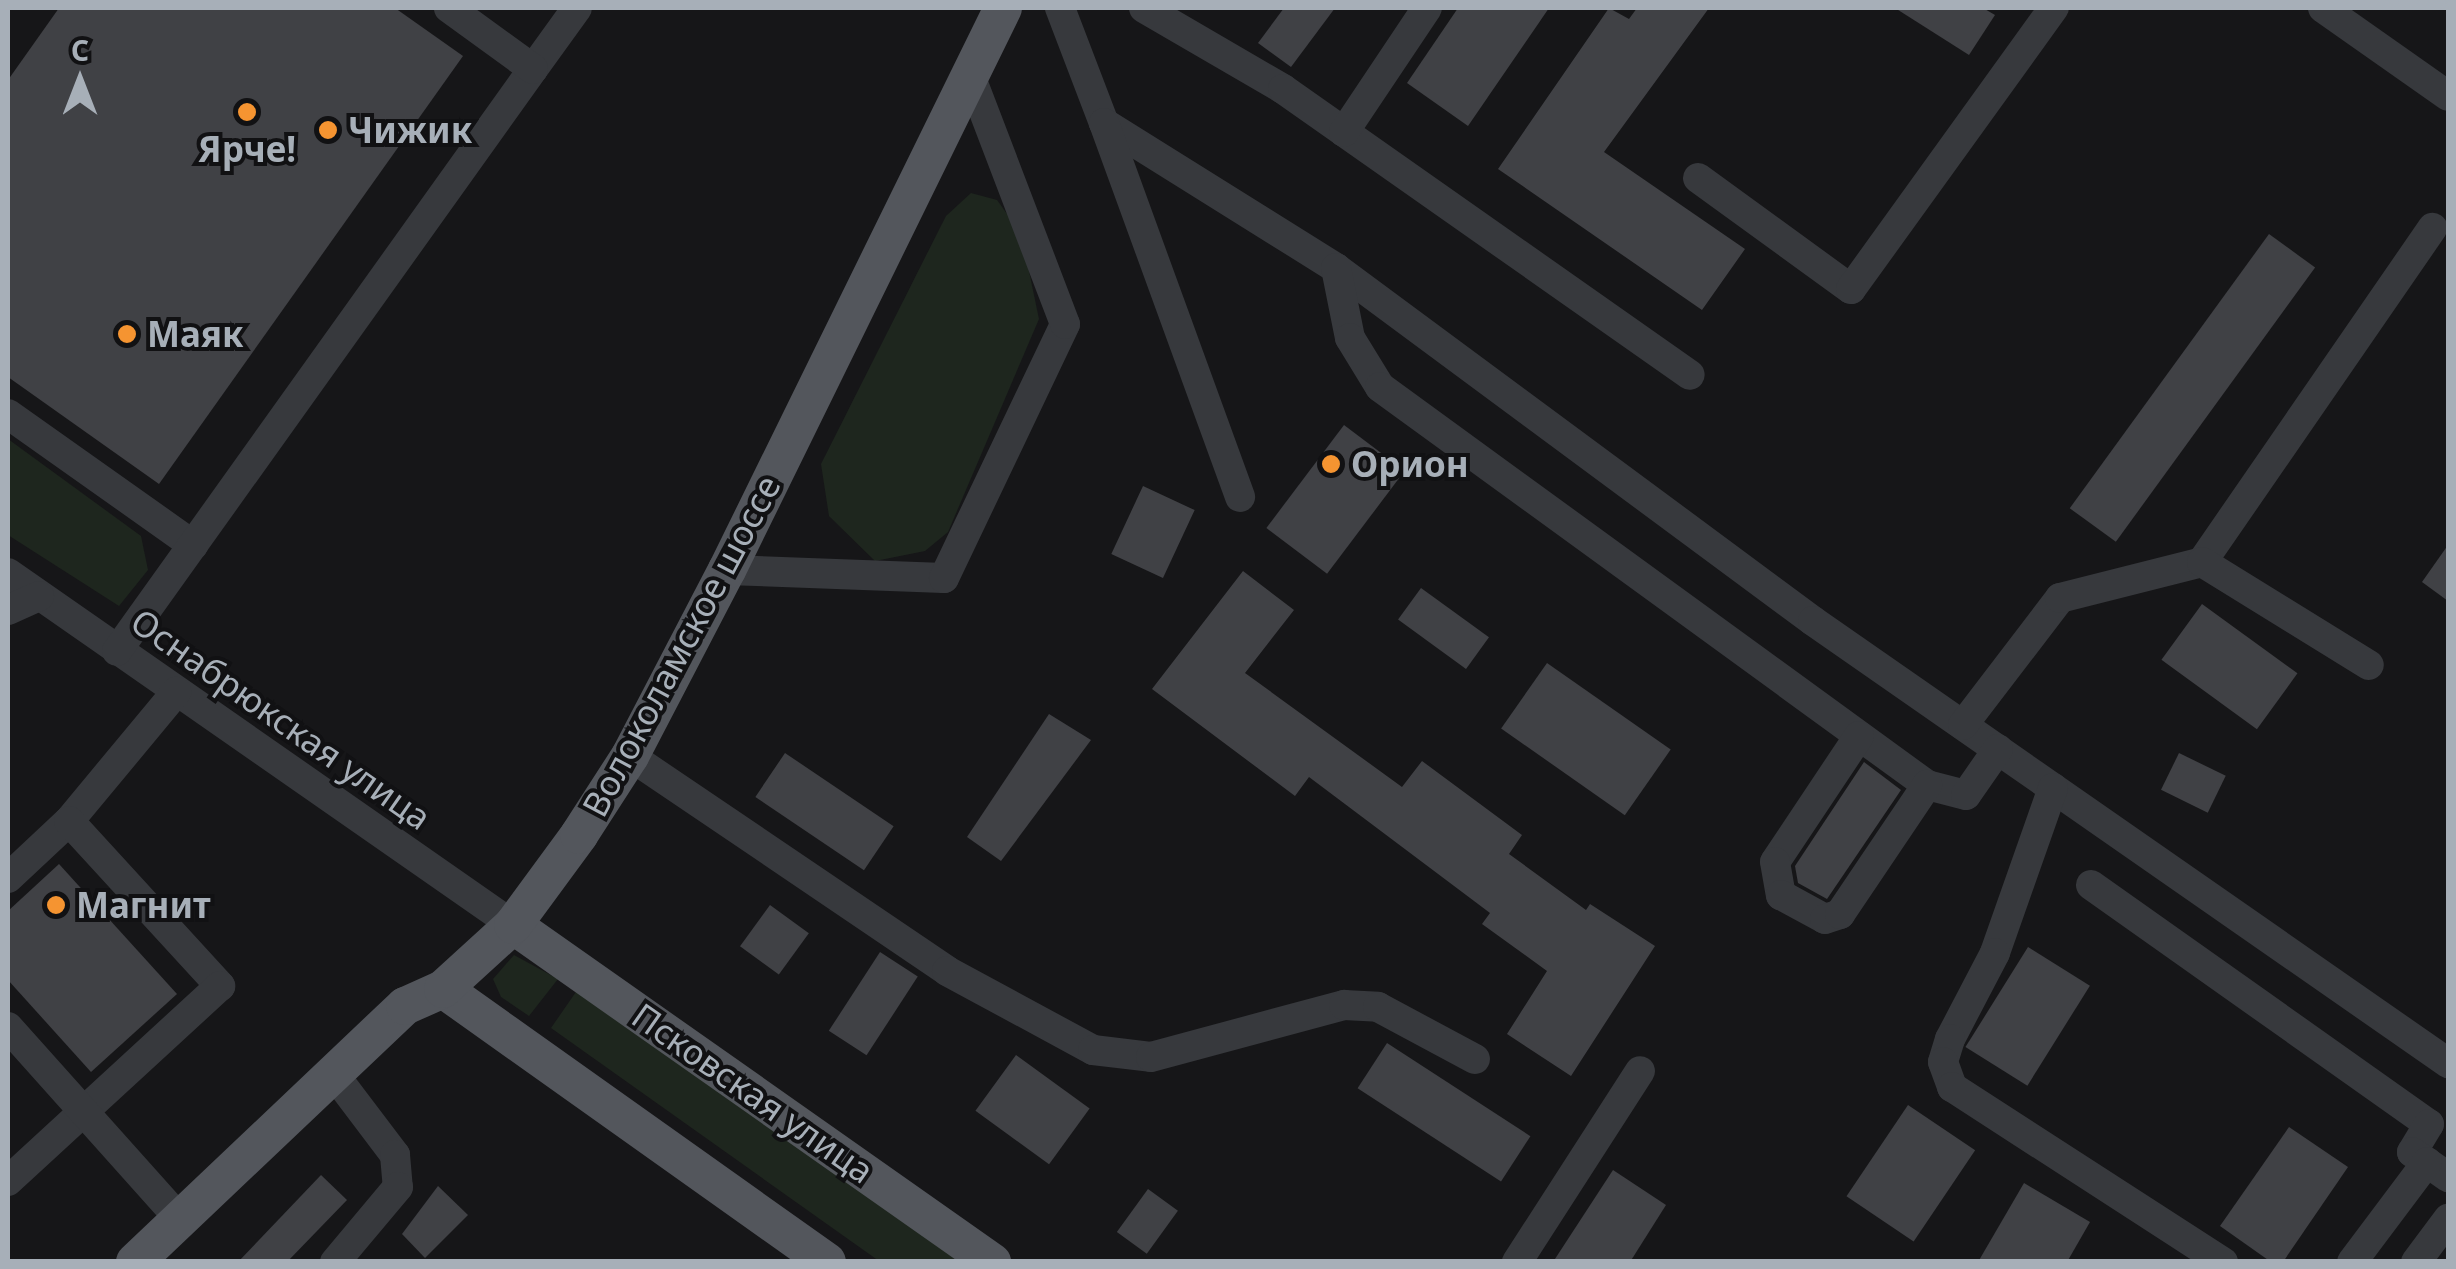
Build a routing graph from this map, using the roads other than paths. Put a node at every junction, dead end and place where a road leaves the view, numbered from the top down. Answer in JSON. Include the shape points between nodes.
{"nodes":[{"id":1,"x":449,"y":8,"type":"edge"},
{"id":2,"x":577,"y":8,"type":"edge"},
{"id":3,"x":1003,"y":8,"type":"edge"},
{"id":4,"x":1060,"y":8,"type":"edge"},
{"id":5,"x":1144,"y":8,"type":"edge"},
{"id":6,"x":1427,"y":8,"type":"edge"},
{"id":7,"x":2054,"y":8,"type":"edge"},
{"id":8,"x":2324,"y":8,"type":"edge"},
{"id":9,"x":534,"y":68,"type":"junction"},
{"id":10,"x":969,"y":72,"type":"junction"},
{"id":11,"x":2448,"y":96,"type":"edge"},
{"id":12,"x":1104,"y":123,"type":"junction"},
{"id":13,"x":1344,"y":132,"type":"junction"},
{"id":14,"x":1698,"y":178,"type":"dead end"},
{"id":15,"x":2432,"y":228,"type":"dead end"},
{"id":16,"x":1336,"y":268,"type":"junction"},
{"id":17,"x":1690,"y":374,"type":"dead end"},
{"id":18,"x":8,"y":414,"type":"edge"},
{"id":19,"x":1240,"y":497,"type":"dead end"},
{"id":20,"x":193,"y":544,"type":"junction"},
{"id":21,"x":2202,"y":562,"type":"junction"},
{"id":22,"x":727,"y":570,"type":"junction"},
{"id":23,"x":8,"y":573,"type":"edge"},
{"id":24,"x":39,"y":596,"type":"junction"},
{"id":25,"x":8,"y":610,"type":"edge"},
{"id":26,"x":117,"y":651,"type":"junction"},
{"id":27,"x":2369,"y":666,"type":"dead end"},
{"id":28,"x":176,"y":692,"type":"junction"},
{"id":29,"x":1964,"y":725,"type":"junction"},
{"id":30,"x":1859,"y":736,"type":"junction"},
{"id":31,"x":1998,"y":749,"type":"junction"},
{"id":32,"x":630,"y":756,"type":"junction"},
{"id":33,"x":1927,"y":785,"type":"junction"},
{"id":34,"x":2053,"y":788,"type":"junction"},
{"id":35,"x":69,"y":821,"type":"junction"},
{"id":36,"x":8,"y":878,"type":"edge"},
{"id":37,"x":2091,"y":885,"type":"dead end"},
{"id":38,"x":513,"y":924,"type":"junction"},
{"id":39,"x":443,"y":989,"type":"junction"},
{"id":40,"x":8,"y":1027,"type":"edge"},
{"id":41,"x":1476,"y":1059,"type":"dead end"},
{"id":42,"x":2448,"y":1063,"type":"edge"},
{"id":43,"x":1640,"y":1071,"type":"dead end"},
{"id":44,"x":332,"y":1074,"type":"junction"},
{"id":45,"x":84,"y":1111,"type":"junction"},
{"id":46,"x":2438,"y":1169,"type":"edge"},
{"id":47,"x":8,"y":1181,"type":"edge"},
{"id":48,"x":179,"y":1218,"type":"junction"},
{"id":49,"x":2448,"y":1219,"type":"edge"},
{"id":50,"x":135,"y":1262,"type":"edge"},
{"id":51,"x":335,"y":1262,"type":"edge"},
{"id":52,"x":827,"y":1262,"type":"edge"},
{"id":53,"x":992,"y":1262,"type":"edge"},
{"id":54,"x":1517,"y":1262,"type":"edge"},
{"id":55,"x":2223,"y":1262,"type":"edge"},
{"id":56,"x":2352,"y":1262,"type":"edge"},
{"id":57,"x":2416,"y":1262,"type":"edge"}],
"edges":[{"from":1,"to":9,"type":"street"},
{"from":2,"to":9,"type":"street"},
{"from":3,"to":10,"type":"main road","name":"Волоколамское шоссе"},
{"from":4,"to":12,"type":"street"},
{"from":5,"to":13,"type":"street"},
{"from":6,"to":13,"type":"street"},
{"from":7,"to":14,"type":"street","via":[[1851,289]]},
{"from":8,"to":11,"type":"street"},
{"from":9,"to":20,"type":"street"},
{"from":10,"to":22,"type":"main road","name":"Волоколамское шоссе"},
{"from":10,"to":22,"type":"street","via":[[1065,324],[944,578]]},
{"from":12,"to":16,"type":"street"},
{"from":12,"to":19,"type":"street"},
{"from":13,"to":17,"type":"street"},
{"from":15,"to":21,"type":"street"},
{"from":16,"to":29,"type":"street"},
{"from":16,"to":30,"type":"street","via":[[1350,338],[1380,388]]},
{"from":18,"to":20,"type":"street"},
{"from":20,"to":26,"type":"street"},
{"from":21,"to":27,"type":"street"},
{"from":21,"to":29,"type":"street","via":[[2060,598]]},
{"from":22,"to":32,"type":"main road","name":"Волоколамское шоссе"},
{"from":23,"to":24,"type":"street","name":"Оснабрюкская улица"},
{"from":24,"to":25,"type":"street"},
{"from":24,"to":26,"type":"street","name":"Оснабрюкская улица"},
{"from":26,"to":28,"type":"street","name":"Оснабрюкская улица"},
{"from":28,"to":35,"type":"street"},
{"from":28,"to":38,"type":"street","name":"Оснабрюкская улица"},
{"from":29,"to":31,"type":"street"},
{"from":30,"to":33,"type":"street"},
{"from":30,"to":33,"type":"street","via":[[1775,862],[1781,895],[1826,919],[1840,914]]},
{"from":31,"to":33,"type":"street","via":[[1966,796]]},
{"from":31,"to":34,"type":"street"},
{"from":32,"to":38,"type":"main road","name":"Волоколамское шоссе"},
{"from":32,"to":41,"type":"street","via":[[947,971],[1093,1050],[1151,1057],[1344,1006],[1378,1007]]},
{"from":34,"to":42,"type":"street"},
{"from":34,"to":55,"type":"street","via":[[1995,952],[1943,1062],[1952,1087]]},
{"from":35,"to":36,"type":"street"},
{"from":35,"to":45,"type":"street","via":[[220,986]]},
{"from":37,"to":46,"type":"street","via":[[2428,1124],[2412,1152]]},
{"from":38,"to":39,"type":"main road","name":"Волоколамское шоссе"},
{"from":38,"to":53,"type":"main road","name":"Псковская улица"},
{"from":39,"to":44,"type":"main road","name":"Волоколамское шоссе","via":[[406,1006]]},
{"from":39,"to":52,"type":"main road"},
{"from":40,"to":45,"type":"street"},
{"from":43,"to":54,"type":"street"},
{"from":44,"to":48,"type":"main road","name":"Волоколамское шоссе"},
{"from":44,"to":51,"type":"street","via":[[395,1155],[398,1188]]},
{"from":45,"to":47,"type":"street"},
{"from":45,"to":48,"type":"street"},
{"from":46,"to":56,"type":"street"},
{"from":48,"to":50,"type":"main road","name":"Волоколамское шоссе"},
{"from":49,"to":57,"type":"street"}]}
